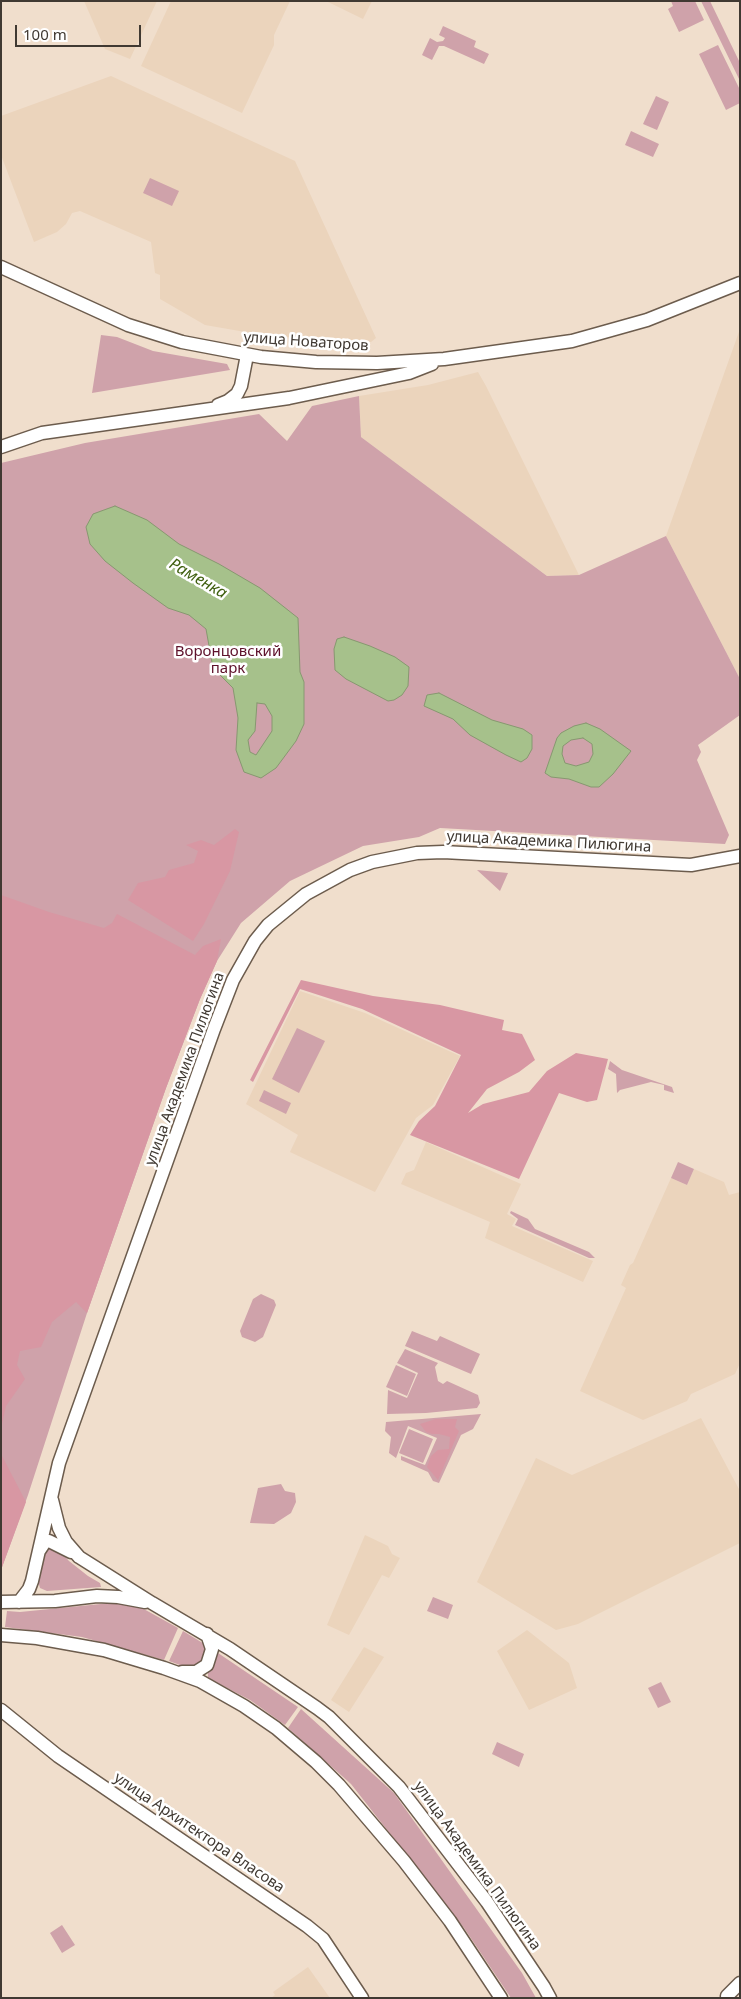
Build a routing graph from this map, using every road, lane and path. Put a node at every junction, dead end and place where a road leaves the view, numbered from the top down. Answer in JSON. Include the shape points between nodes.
{"nodes":[{"id":1,"x":1,"y":267,"type":"edge"},
{"id":2,"x":740,"y":283,"type":"edge"},
{"id":3,"x":247,"y":355,"type":"junction"},
{"id":4,"x":444,"y":360,"type":"junction"},
{"id":5,"x":206,"y":409,"type":"junction"},
{"id":6,"x":1,"y":447,"type":"edge"},
{"id":7,"x":740,"y":856,"type":"edge"},
{"id":8,"x":51,"y":1496,"type":"junction"},
{"id":9,"x":37,"y":1554,"type":"junction"},
{"id":10,"x":79,"y":1557,"type":"junction"},
{"id":11,"x":1,"y":1602,"type":"edge"},
{"id":12,"x":19,"y":1602,"type":"junction"},
{"id":13,"x":152,"y":1603,"type":"junction"},
{"id":14,"x":207,"y":1634,"type":"junction"},
{"id":15,"x":1,"y":1635,"type":"edge"},
{"id":16,"x":175,"y":1671,"type":"junction"},
{"id":17,"x":1,"y":1710,"type":"edge"},
{"id":18,"x":740,"y":1983,"type":"edge"},
{"id":19,"x":740,"y":1989,"type":"edge"},
{"id":20,"x":726,"y":1997,"type":"edge"},
{"id":21,"x":362,"y":1998,"type":"edge"},
{"id":22,"x":501,"y":1998,"type":"edge"},
{"id":23,"x":550,"y":1998,"type":"edge"}],
"edges":[{"from":1,"to":3,"type":"street","name":"улица Новаторов","via":[[150,333]]},
{"from":2,"to":4,"type":"street","name":"улица Новаторов","via":[[647,320],[601,334]]},
{"from":3,"to":4,"type":"street","name":"улица Новаторов","via":[[360,363]]},
{"from":3,"to":5,"type":"street","via":[[244,379],[237,394]]},
{"from":4,"to":5,"type":"street","name":"улица Новаторов","via":[[409,373],[283,399]]},
{"from":5,"to":6,"type":"street","via":[[42,433]]},
{"from":7,"to":8,"type":"street","name":"улица Академика Пилюгина","via":[[691,865],[417,853],[379,860],[350,870],[306,894],[268,925],[255,940],[226,997],[59,1463]]},
{"from":8,"to":9,"type":"street","name":"улица Академика Пилюгина"},
{"from":8,"to":10,"type":"street","name":"улица Академика Пилюгина","via":[[59,1528]]},
{"from":9,"to":10,"type":"street","via":[[44,1542],[49,1541]]},
{"from":9,"to":12,"type":"street","name":"улица Академика Пилюгина","via":[[32,1581]]},
{"from":10,"to":13,"type":"street","name":"улица Академика Пилюгина"},
{"from":11,"to":12,"type":"street","name":"улица Академика Пилюгина"},
{"from":12,"to":13,"type":"street","name":"улица Академика Пилюгина","via":[[97,1596]]},
{"from":13,"to":14,"type":"street","name":"улица Академика Пилюгина"},
{"from":14,"to":16,"type":"street","via":[[212,1649],[207,1665],[196,1672]]},
{"from":14,"to":23,"type":"street","name":"улица Академика Пилюгина","via":[[329,1717],[399,1787],[487,1902]]},
{"from":15,"to":16,"type":"street","via":[[104,1650]]},
{"from":16,"to":22,"type":"street","via":[[200,1681],[254,1712],[340,1785],[450,1921]]},
{"from":17,"to":21,"type":"street","name":"улица Архитектора Власова","via":[[58,1756],[307,1926],[323,1939]]},
{"from":18,"to":20,"type":"street"},
{"from":19,"to":20,"type":"street"}]}
